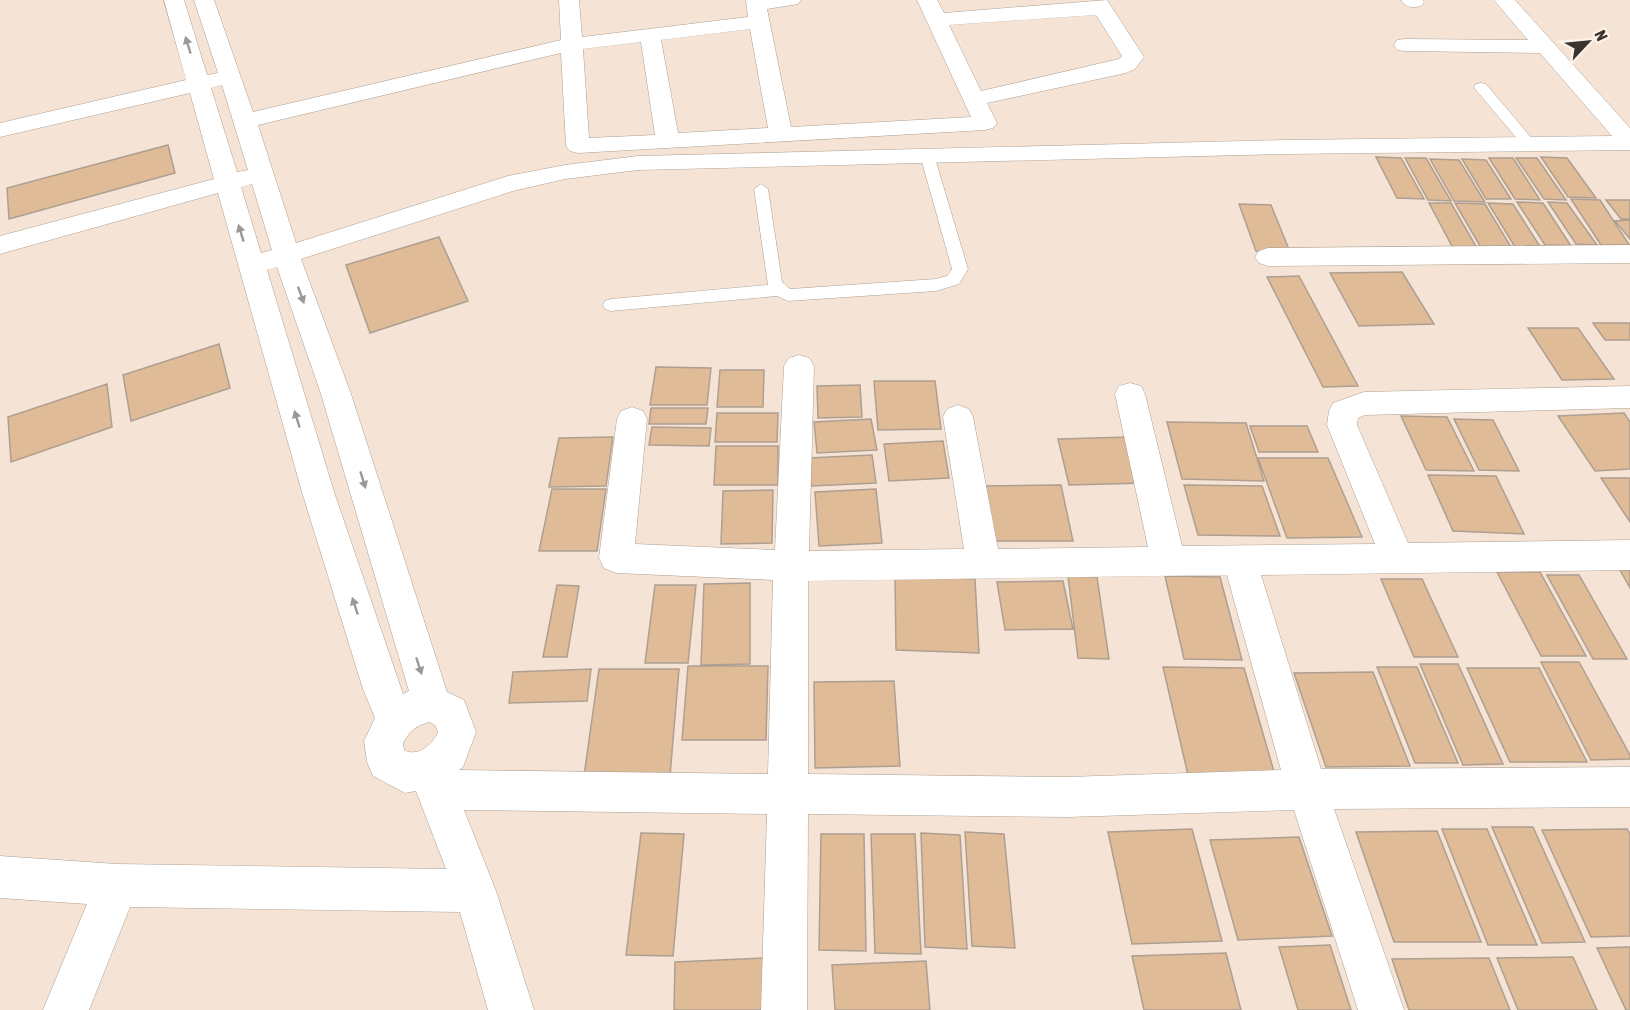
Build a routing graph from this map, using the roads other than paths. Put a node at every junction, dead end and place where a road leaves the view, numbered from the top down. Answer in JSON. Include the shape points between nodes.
{"nodes":[{"id":1,"x":174,"y":0,"type":"edge"},
{"id":2,"x":204,"y":0,"type":"edge"},
{"id":3,"x":570,"y":0,"type":"edge"},
{"id":4,"x":791,"y":0,"type":"edge"},
{"id":5,"x":1504,"y":0,"type":"edge"},
{"id":6,"x":1100,"y":4,"type":"edge"},
{"id":7,"x":756,"y":8,"type":"edge"},
{"id":8,"x":932,"y":10,"type":"edge"},
{"id":9,"x":650,"y":35,"type":"junction"},
{"id":10,"x":573,"y":44,"type":"junction"},
{"id":11,"x":1406,"y":45,"type":"dead end"},
{"id":12,"x":1545,"y":47,"type":"junction"},
{"id":13,"x":230,"y":76,"type":"junction"},
{"id":14,"x":200,"y":84,"type":"junction"},
{"id":15,"x":1481,"y":87,"type":"dead end"},
{"id":16,"x":974,"y":99,"type":"junction"},
{"id":17,"x":245,"y":122,"type":"junction"},
{"id":18,"x":985,"y":123,"type":"junction"},
{"id":19,"x":0,"y":130,"type":"edge"},
{"id":20,"x":781,"y":134,"type":"junction"},
{"id":21,"x":668,"y":141,"type":"junction"},
{"id":22,"x":1630,"y":143,"type":"edge"},
{"id":23,"x":1528,"y":144,"type":"junction"},
{"id":24,"x":1000,"y":154,"type":"junction"},
{"id":25,"x":927,"y":155,"type":"junction"},
{"id":26,"x":261,"y":173,"type":"junction"},
{"id":27,"x":226,"y":183,"type":"junction"},
{"id":28,"x":761,"y":189,"type":"dead end"},
{"id":29,"x":0,"y":245,"type":"edge"},
{"id":30,"x":286,"y":254,"type":"junction"},
{"id":31,"x":1630,"y":254,"type":"edge"},
{"id":32,"x":1268,"y":256,"type":"dead end"},
{"id":33,"x":251,"y":266,"type":"junction"},
{"id":34,"x":779,"y":290,"type":"junction"},
{"id":35,"x":611,"y":305,"type":"dead end"},
{"id":36,"x":799,"y":366,"type":"dead end"},
{"id":37,"x":1130,"y":394,"type":"dead end"},
{"id":38,"x":1630,"y":397,"type":"edge"},
{"id":39,"x":958,"y":417,"type":"dead end"},
{"id":40,"x":632,"y":419,"type":"dead end"},
{"id":41,"x":1630,"y":555,"type":"edge"},
{"id":42,"x":1398,"y":559,"type":"junction"},
{"id":43,"x":1168,"y":561,"type":"junction"},
{"id":44,"x":1240,"y":561,"type":"junction"},
{"id":45,"x":983,"y":563,"type":"junction"},
{"id":46,"x":791,"y":566,"type":"junction"},
{"id":47,"x":408,"y":632,"type":"junction"},
{"id":48,"x":369,"y":651,"type":"junction"},
{"id":49,"x":432,"y":704,"type":"junction"},
{"id":50,"x":395,"y":720,"type":"junction"},
{"id":51,"x":432,"y":780,"type":"junction"},
{"id":52,"x":1630,"y":787,"type":"edge"},
{"id":53,"x":1307,"y":789,"type":"junction"},
{"id":54,"x":788,"y":794,"type":"junction"},
{"id":55,"x":0,"y":877,"type":"edge"},
{"id":56,"x":117,"y":885,"type":"junction"},
{"id":57,"x":474,"y":891,"type":"junction"},
{"id":58,"x":66,"y":1010,"type":"edge"},
{"id":59,"x":511,"y":1010,"type":"edge"},
{"id":60,"x":784,"y":1010,"type":"edge"},
{"id":61,"x":1381,"y":1010,"type":"edge"}],
"edges":[{"from":14,"to":1,"type":"street","one_way":true},
{"from":2,"to":13,"type":"street"},
{"from":3,"to":10,"type":"street"},
{"from":4,"to":7,"type":"street"},
{"from":5,"to":12,"type":"street"},
{"from":6,"to":8,"type":"street"},
{"from":6,"to":16,"type":"street","via":[[1133,57],[1127,64]]},
{"from":7,"to":9,"type":"street"},
{"from":7,"to":20,"type":"street"},
{"from":8,"to":16,"type":"street"},
{"from":9,"to":10,"type":"street"},
{"from":9,"to":21,"type":"street"},
{"from":10,"to":17,"type":"street"},
{"from":10,"to":21,"type":"street","via":[[578,146]]},
{"from":11,"to":12,"type":"street"},
{"from":12,"to":22,"type":"street"},
{"from":13,"to":14,"type":"street"},
{"from":13,"to":17,"type":"street"},
{"from":14,"to":19,"type":"street"},
{"from":14,"to":27,"type":"street"},
{"from":15,"to":23,"type":"lane"},
{"from":16,"to":18,"type":"street"},
{"from":17,"to":26,"type":"street"},
{"from":18,"to":20,"type":"street"},
{"from":18,"to":24,"type":"street"},
{"from":20,"to":21,"type":"street"},
{"from":22,"to":23,"type":"street"},
{"from":23,"to":24,"type":"street"},
{"from":24,"to":25,"type":"street"},
{"from":25,"to":30,"type":"street","via":[[638,163],[565,172],[508,184]]},
{"from":25,"to":34,"type":"lane","via":[[960,269],[953,280],[936,285],[788,295]]},
{"from":26,"to":27,"type":"street"},
{"from":26,"to":30,"type":"street"},
{"from":27,"to":29,"type":"street"},
{"from":33,"to":27,"type":"street","one_way":true},
{"from":28,"to":34,"type":"lane","via":[[774,282]]},
{"from":30,"to":33,"type":"street"},
{"from":30,"to":47,"type":"street","one_way":true,"via":[[336,394]]},
{"from":31,"to":32,"type":"street"},
{"from":48,"to":33,"type":"street","one_way":true},
{"from":34,"to":35,"type":"lane"},
{"from":36,"to":46,"type":"street"},
{"from":37,"to":43,"type":"street"},
{"from":38,"to":42,"type":"street","via":[[1364,404],[1344,411],[1342,425]]},
{"from":39,"to":45,"type":"street"},
{"from":40,"to":46,"type":"street","via":[[616,558]]},
{"from":41,"to":42,"type":"street"},
{"from":42,"to":44,"type":"street"},
{"from":43,"to":44,"type":"street"},
{"from":43,"to":45,"type":"street"},
{"from":44,"to":53,"type":"street"},
{"from":45,"to":46,"type":"street"},
{"from":46,"to":54,"type":"street"},
{"from":47,"to":48,"type":"street","via":[[393,644]]},
{"from":47,"to":49,"type":"street","one_way":true},
{"from":48,"to":50,"type":"street"},
{"from":49,"to":50,"type":"street","via":[[412,708]]},
{"from":49,"to":51,"type":"street","via":[[450,713],[457,732]]},
{"from":50,"to":51,"type":"street","via":[[383,741],[387,762],[405,773]]},
{"from":51,"to":54,"type":"street"},
{"from":51,"to":57,"type":"street"},
{"from":52,"to":53,"type":"street"},
{"from":53,"to":54,"type":"street","via":[[1067,797]]},
{"from":53,"to":61,"type":"street"},
{"from":54,"to":60,"type":"street"},
{"from":55,"to":56,"type":"street"},
{"from":56,"to":57,"type":"street"},
{"from":56,"to":58,"type":"street"},
{"from":57,"to":59,"type":"street"}]}
